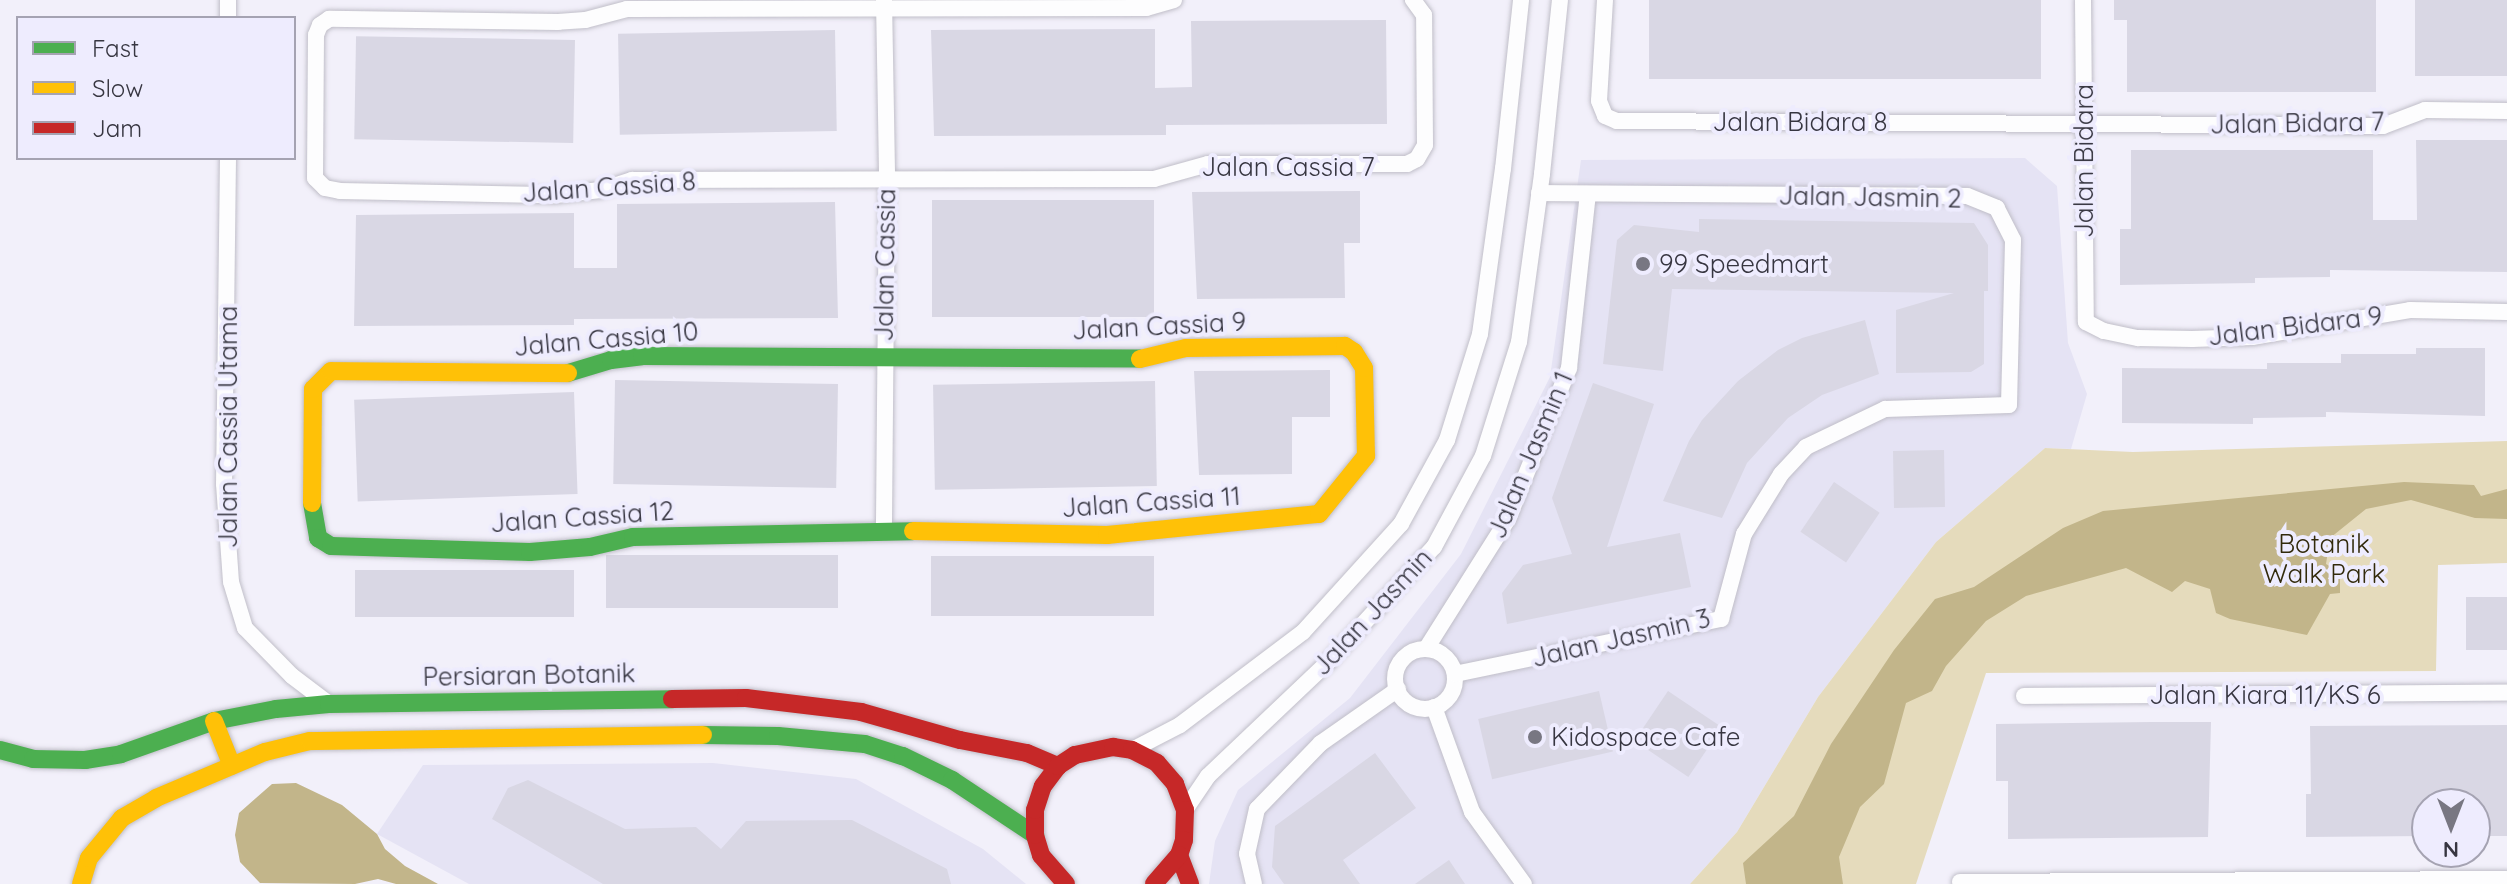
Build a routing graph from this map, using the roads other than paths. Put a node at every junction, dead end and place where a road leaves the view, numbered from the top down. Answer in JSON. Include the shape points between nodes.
{"nodes":[{"id":1,"x":1174,"y":0,"type":"edge"},
{"id":2,"x":1413,"y":0,"type":"edge"},
{"id":3,"x":1521,"y":0,"type":"edge"},
{"id":4,"x":1560,"y":0,"type":"edge"},
{"id":5,"x":1605,"y":0,"type":"edge"},
{"id":6,"x":2083,"y":0,"type":"edge"},
{"id":7,"x":884,"y":4,"type":"edge"},
{"id":8,"x":2507,"y":111,"type":"edge"},
{"id":9,"x":2086,"y":123,"type":"junction"},
{"id":10,"x":228,"y":160,"type":"edge"},
{"id":11,"x":887,"y":178,"type":"junction"},
{"id":12,"x":1539,"y":193,"type":"junction"},
{"id":13,"x":1588,"y":194,"type":"junction"},
{"id":14,"x":2507,"y":312,"type":"edge"},
{"id":15,"x":2086,"y":322,"type":"joint"},
{"id":16,"x":884,"y":355,"type":"junction"},
{"id":17,"x":2009,"y":405,"type":"joint"},
{"id":18,"x":1366,"y":430,"type":"joint"},
{"id":19,"x":310,"y":459,"type":"joint"},
{"id":20,"x":884,"y":530,"type":"junction"},
{"id":21,"x":1426,"y":649,"type":"junction"},
{"id":22,"x":1455,"y":674,"type":"junction"},
{"id":23,"x":1398,"y":689,"type":"junction"},
{"id":24,"x":2507,"y":693,"type":"edge"},
{"id":25,"x":2024,"y":696,"type":"dead end"},
{"id":26,"x":329,"y":704,"type":"junction"},
{"id":27,"x":1434,"y":707,"type":"junction"},
{"id":28,"x":214,"y":721,"type":"junction"},
{"id":29,"x":0,"y":750,"type":"edge"},
{"id":30,"x":1132,"y":750,"type":"junction"},
{"id":31,"x":232,"y":766,"type":"junction"},
{"id":32,"x":1058,"y":766,"type":"junction"},
{"id":33,"x":1185,"y":810,"type":"junction"},
{"id":34,"x":1035,"y":835,"type":"junction"},
{"id":35,"x":1179,"y":855,"type":"junction"},
{"id":36,"x":2507,"y":879,"type":"edge"},
{"id":37,"x":1960,"y":882,"type":"dead end"},
{"id":38,"x":81,"y":884,"type":"edge"},
{"id":39,"x":1066,"y":884,"type":"edge"},
{"id":40,"x":1154,"y":884,"type":"edge"},
{"id":41,"x":1190,"y":884,"type":"edge"},
{"id":42,"x":1254,"y":884,"type":"edge"},
{"id":43,"x":1524,"y":884,"type":"edge"}],
"edges":[{"from":1,"to":7,"type":"street","via":[[1146,8]]},
{"from":2,"to":11,"type":"street","name":"Jalan Cassia 7","via":[[1424,15],[1425,145],[1407,164],[1208,164],[1154,179]]},
{"from":3,"to":30,"type":"street","name":"Jalan Jasmin","via":[[1480,334],[1447,440],[1401,524],[1303,632],[1180,725]]},
{"from":4,"to":12,"type":"street","name":"Jalan Jasmin"},
{"from":5,"to":9,"type":"street","name":"Jalan Bidara 8","via":[[1599,101],[1605,116],[1617,121]]},
{"from":6,"to":9,"type":"street","name":"Jalan Bidara"},
{"from":7,"to":11,"type":"street","name":"Jalan Cassia"},
{"from":7,"to":11,"type":"street","name":"Jalan Cassia 8","via":[[627,9],[558,22],[329,19],[316,35],[315,178],[325,188],[340,191],[577,194],[632,180]]},
{"from":8,"to":9,"type":"street","name":"Jalan Bidara 7","via":[[2425,110],[2383,126]]},
{"from":9,"to":15,"type":"street","name":"Jalan Bidara"},
{"from":10,"to":26,"type":"street","name":"Jalan Cassia Utama","via":[[224,484],[231,582],[245,628],[292,676]]},
{"from":11,"to":16,"type":"street","name":"Jalan Cassia"},
{"from":12,"to":13,"type":"street","name":"Jalan Jasmin 2"},
{"from":12,"to":33,"type":"street","name":"Jalan Jasmin","via":[[1519,342],[1483,456],[1434,547],[1329,661],[1208,776]]},
{"from":13,"to":17,"type":"street","name":"Jalan Jasmin 2","via":[[1967,196],[1997,208],[2013,240]]},
{"from":13,"to":21,"type":"street","name":"Jalan Jasmin 1","via":[[1569,368],[1508,519]]},
{"from":14,"to":15,"type":"street","name":"Jalan Bidara 9","via":[[2410,310],[2252,337],[2192,339],[2138,338]]},
{"from":16,"to":18,"type":"main road","name":"Jalan Cassia 9","via":[[1142,359],[1186,348],[1345,346],[1364,368]]},
{"from":16,"to":19,"type":"main road","name":"Jalan Cassia 10","via":[[642,356],[554,375],[331,371],[313,389]]},
{"from":16,"to":20,"type":"street","name":"Jalan Cassia"},
{"from":17,"to":22,"type":"street","name":"Jalan Jasmin 3","via":[[1885,409],[1806,447],[1781,474],[1744,534],[1721,619]]},
{"from":18,"to":20,"type":"main road","name":"Jalan Cassia 11","via":[[1366,456],[1319,514],[1107,535]]},
{"from":19,"to":20,"type":"main road","name":"Jalan Cassia 12","via":[[313,525],[318,538],[331,546],[530,552],[633,537]]},
{"from":21,"to":22,"type":"street","via":[[1441,653]]},
{"from":21,"to":23,"type":"street","via":[[1403,658],[1395,676]]},
{"from":22,"to":27,"type":"street","via":[[1450,696]]},
{"from":23,"to":27,"type":"street","via":[[1415,706]]},
{"from":23,"to":42,"type":"street","via":[[1321,743],[1257,809],[1247,854]]},
{"from":24,"to":25,"type":"street","name":"Jalan Kiara 11/KS 6"},
{"from":26,"to":28,"type":"main road","name":"Persiaran Botanik"},
{"from":26,"to":32,"type":"main road","name":"Persiaran Botanik","via":[[746,698],[861,712],[1027,753]]},
{"from":27,"to":43,"type":"street","via":[[1472,812]]},
{"from":28,"to":29,"type":"main road","name":"Persiaran Botanik","via":[[121,754],[85,760],[33,759]]},
{"from":28,"to":31,"type":"main road"},
{"from":30,"to":32,"type":"main road","via":[[1093,749]]},
{"from":30,"to":33,"type":"main road","via":[[1157,763],[1175,784]]},
{"from":31,"to":34,"type":"main road","via":[[310,741],[778,736],[865,744],[903,756],[952,780]]},
{"from":31,"to":38,"type":"main road","via":[[122,818],[89,858]]},
{"from":32,"to":34,"type":"main road","via":[[1039,798]]},
{"from":33,"to":35,"type":"main road"},
{"from":34,"to":39,"type":"main road","via":[[1041,855]]},
{"from":35,"to":40,"type":"main road"},
{"from":35,"to":41,"type":"main road"},
{"from":36,"to":37,"type":"street"}]}
